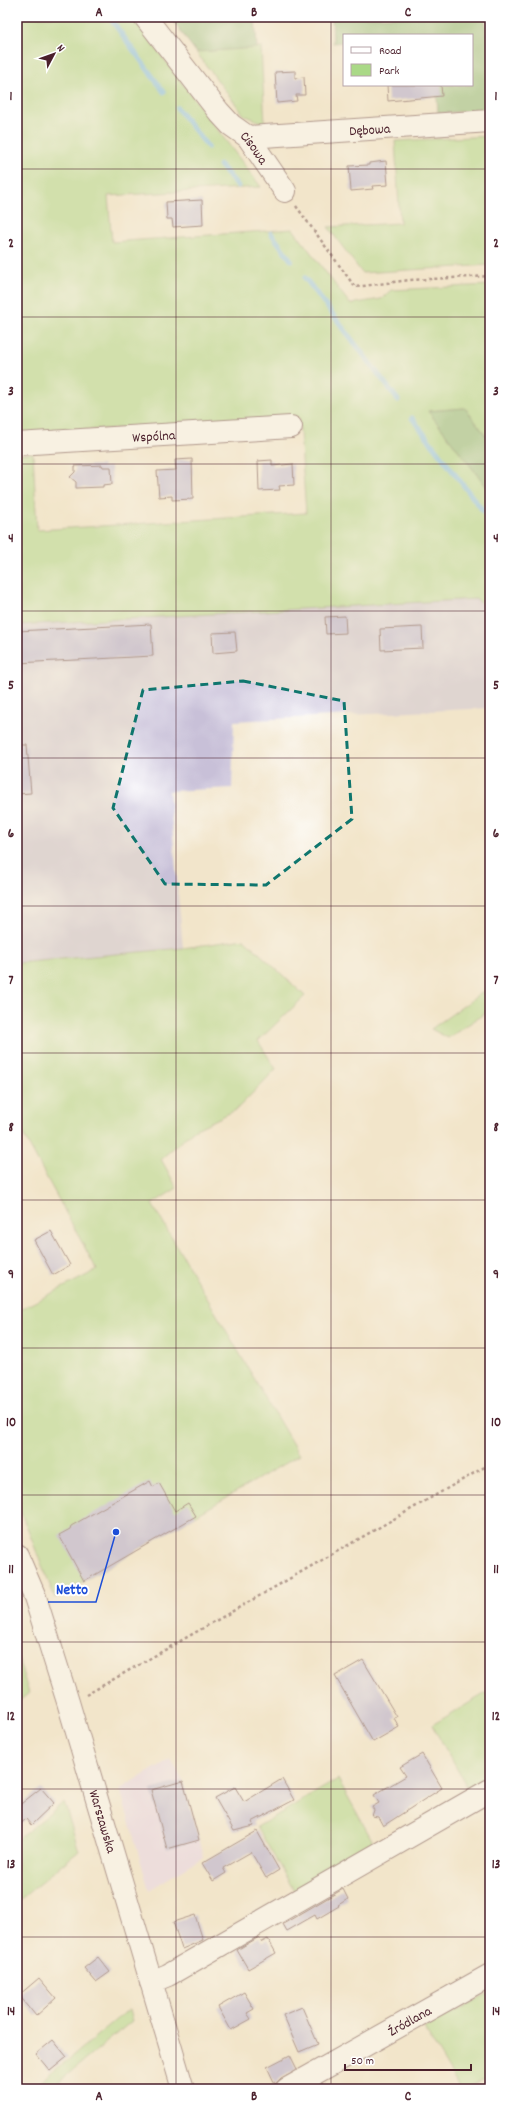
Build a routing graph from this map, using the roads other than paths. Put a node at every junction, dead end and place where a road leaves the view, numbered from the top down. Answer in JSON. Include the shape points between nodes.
{"nodes":[{"id":1,"x":146,"y":17,"type":"edge"},
{"id":2,"x":490,"y":121,"type":"edge"},
{"id":3,"x":248,"y":137,"type":"junction"},
{"id":4,"x":285,"y":191,"type":"road end"},
{"id":5,"x":291,"y":427,"type":"dead end"},
{"id":6,"x":17,"y":444,"type":"edge"},
{"id":7,"x":17,"y":1555,"type":"edge"},
{"id":8,"x":490,"y":1790,"type":"edge"},
{"id":9,"x":490,"y":1975,"type":"edge"},
{"id":10,"x":151,"y":1982,"type":"junction"},
{"id":11,"x":183,"y":2089,"type":"edge"},
{"id":12,"x":287,"y":2089,"type":"edge"}],
"edges":[{"from":1,"to":3,"type":"street","name":"Cisowa","via":[[230,125]]},
{"from":2,"to":3,"type":"street","name":"Dębowa"},
{"from":3,"to":4,"type":"street","name":"Cisowa"},
{"from":5,"to":6,"type":"street","name":"Wspólna"},
{"from":7,"to":10,"type":"street","name":"Warszawska","via":[[34,1597],[68,1702]]},
{"from":8,"to":10,"type":"street","via":[[168,1975]]},
{"from":9,"to":12,"type":"street","name":"Źródlana"},
{"from":10,"to":11,"type":"street","name":"Warszawska"}]}
